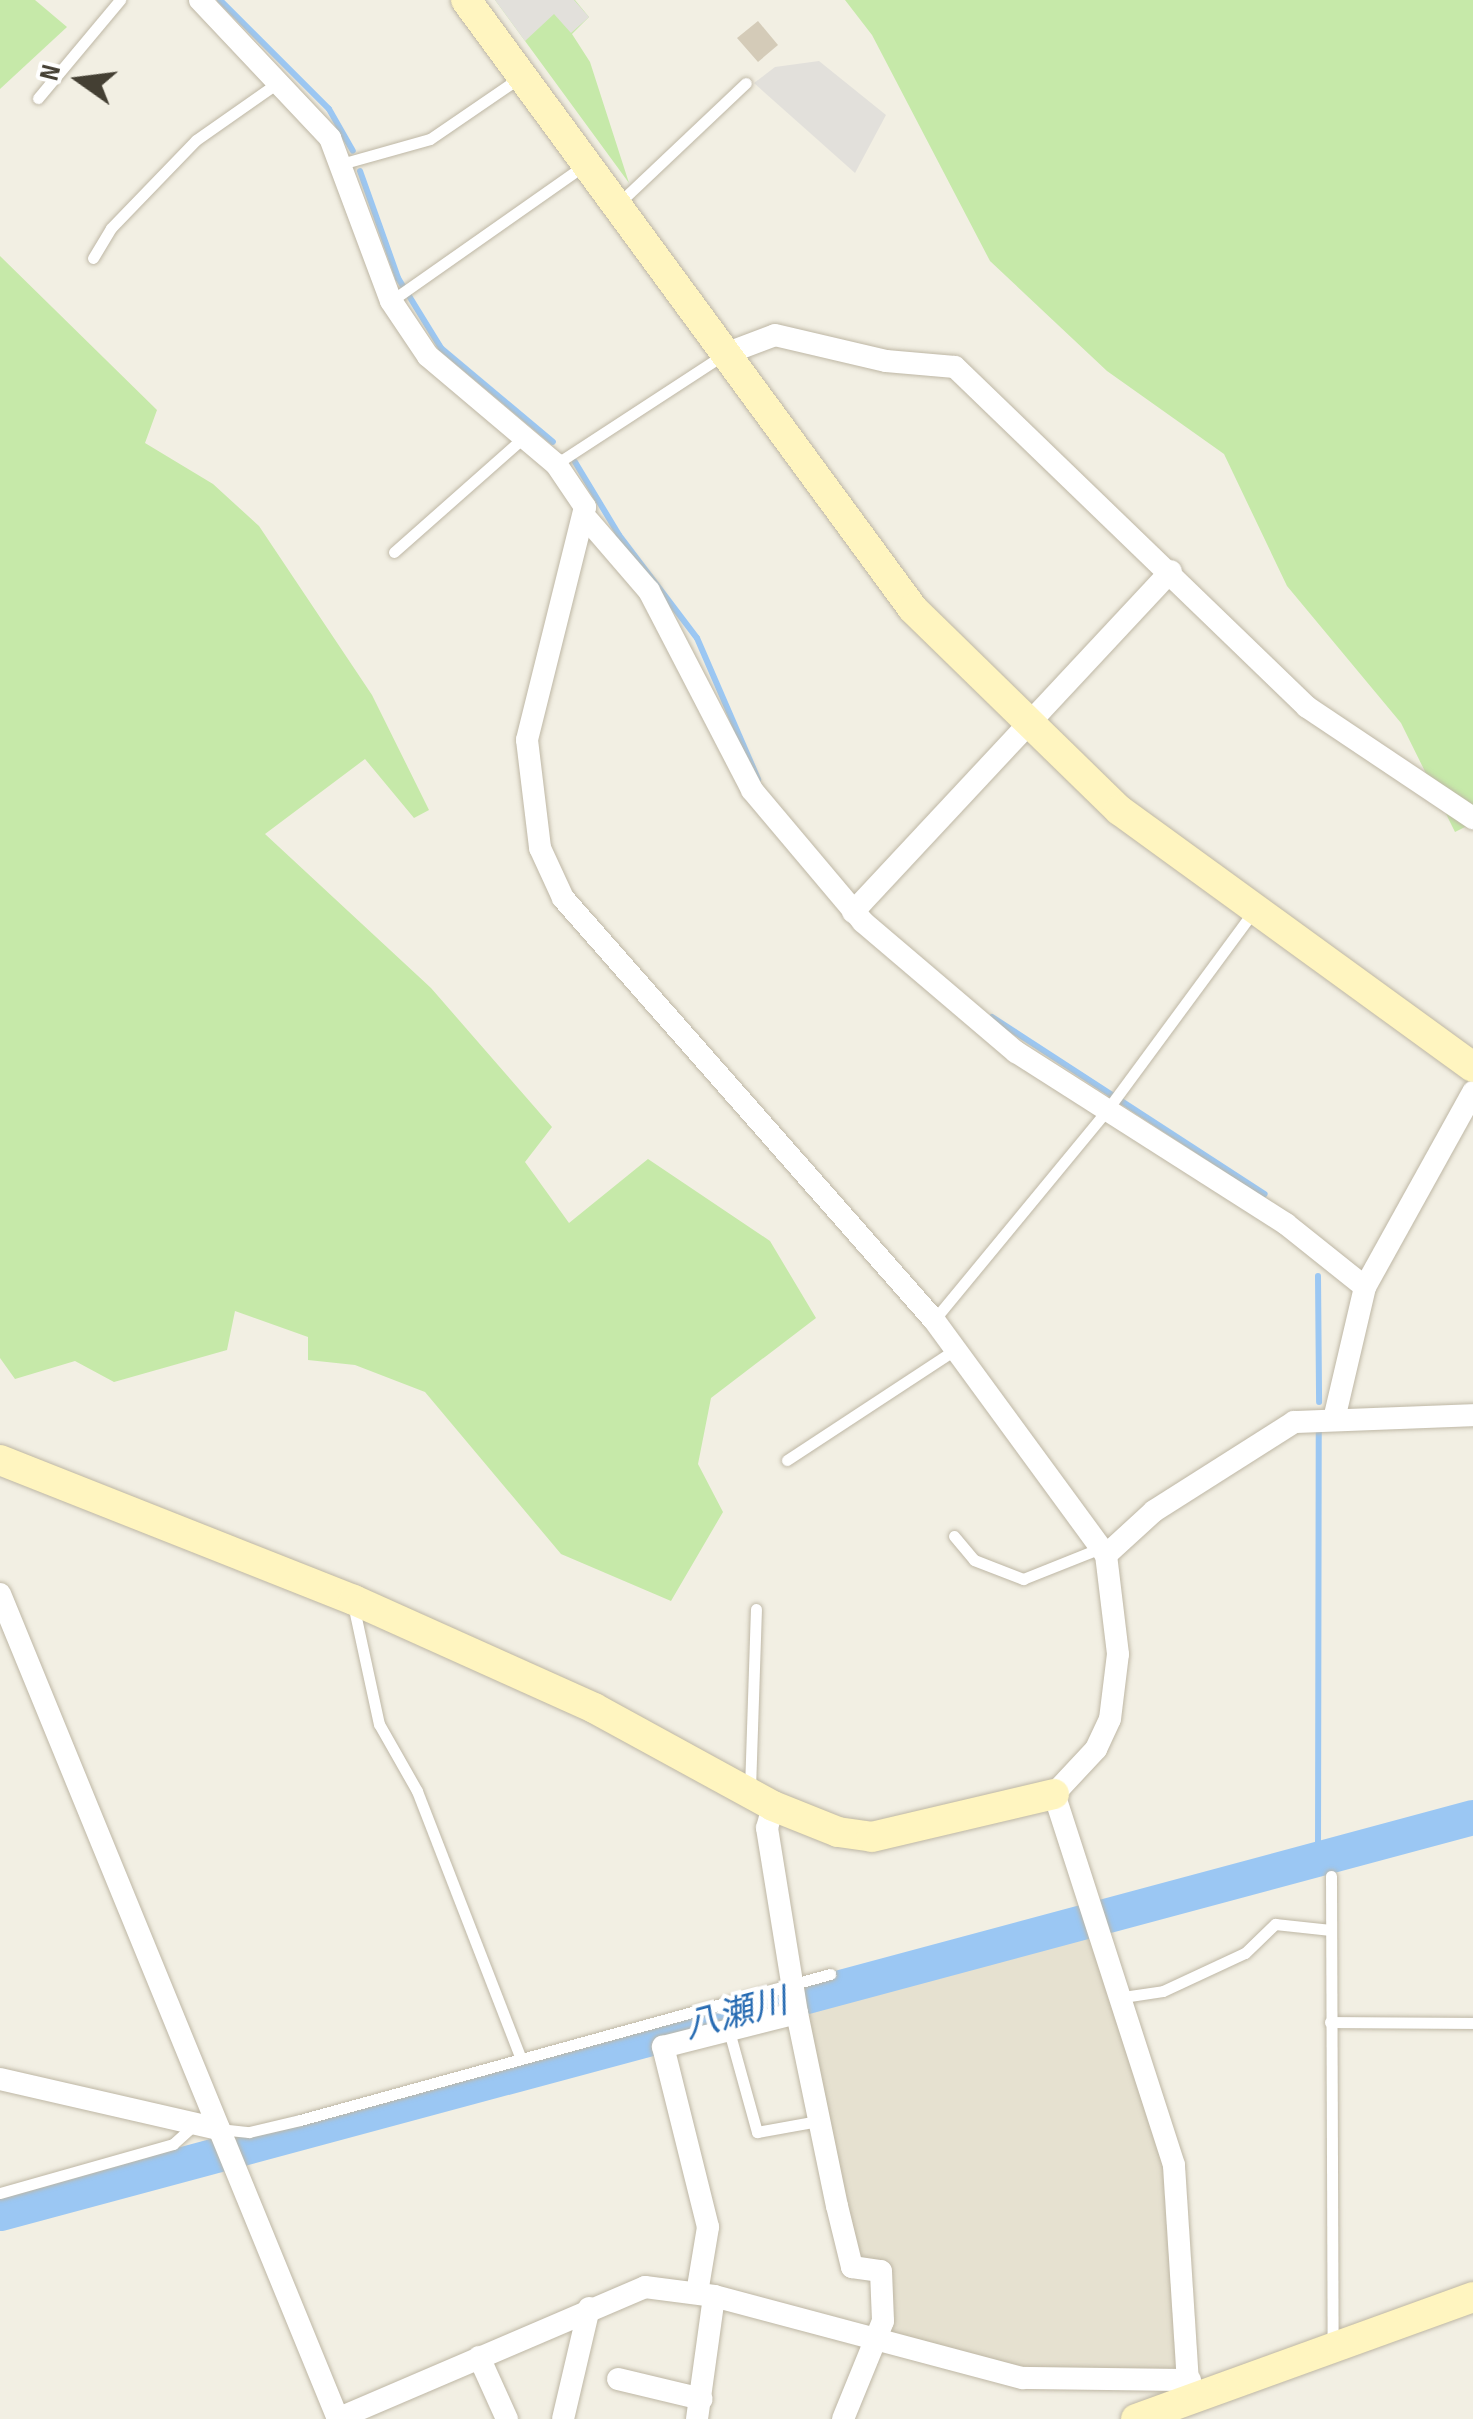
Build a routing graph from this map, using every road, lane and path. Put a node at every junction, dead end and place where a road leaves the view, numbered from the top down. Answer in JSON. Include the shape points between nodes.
{"nodes":[{"id":1,"x":120,"y":0,"type":"edge"},
{"id":2,"x":200,"y":0,"type":"edge"},
{"id":3,"x":466,"y":0,"type":"edge"},
{"id":4,"x":522,"y":76,"type":"junction"},
{"id":5,"x":746,"y":82,"type":"dead end"},
{"id":6,"x":276,"y":84,"type":"junction"},
{"id":7,"x":38,"y":98,"type":"dead end"},
{"id":8,"x":341,"y":164,"type":"junction"},
{"id":9,"x":586,"y":164,"type":"junction"},
{"id":10,"x":616,"y":205,"type":"junction"},
{"id":11,"x":93,"y":258,"type":"dead end"},
{"id":12,"x":391,"y":301,"type":"junction"},
{"id":13,"x":724,"y":354,"type":"junction"},
{"id":14,"x":523,"y":438,"type":"junction"},
{"id":15,"x":556,"y":464,"type":"junction"},
{"id":16,"x":586,"y":518,"type":"junction"},
{"id":17,"x":394,"y":552,"type":"dead end"},
{"id":18,"x":1170,"y":571,"type":"junction"},
{"id":19,"x":1025,"y":726,"type":"junction"},
{"id":20,"x":1473,"y":818,"type":"edge"},
{"id":21,"x":853,"y":912,"type":"junction"},
{"id":22,"x":1253,"y":912,"type":"junction"},
{"id":23,"x":1473,"y":1067,"type":"edge"},
{"id":24,"x":1473,"y":1092,"type":"edge"},
{"id":25,"x":1107,"y":1110,"type":"junction"},
{"id":26,"x":1365,"y":1287,"type":"junction"},
{"id":27,"x":934,"y":1320,"type":"junction"},
{"id":28,"x":956,"y":1349,"type":"junction"},
{"id":29,"x":1473,"y":1415,"type":"edge"},
{"id":30,"x":1334,"y":1416,"type":"junction"},
{"id":31,"x":0,"y":1460,"type":"edge"},
{"id":32,"x":787,"y":1460,"type":"dead end"},
{"id":33,"x":954,"y":1536,"type":"dead end"},
{"id":34,"x":1103,"y":1551,"type":"junction"},
{"id":35,"x":0,"y":1594,"type":"edge"},
{"id":36,"x":354,"y":1600,"type":"junction"},
{"id":37,"x":756,"y":1609,"type":"dead end"},
{"id":38,"x":1054,"y":1794,"type":"junction"},
{"id":39,"x":761,"y":1799,"type":"junction"},
{"id":40,"x":1331,"y":1876,"type":"dead end"},
{"id":41,"x":1331,"y":1930,"type":"junction"},
{"id":42,"x":830,"y":1974,"type":"dead end"},
{"id":43,"x":1123,"y":1997,"type":"junction"},
{"id":44,"x":795,"y":1998,"type":"junction"},
{"id":45,"x":1330,"y":2022,"type":"junction"},
{"id":46,"x":1473,"y":2023,"type":"edge"},
{"id":47,"x":729,"y":2031,"type":"junction"},
{"id":48,"x":520,"y":2057,"type":"junction"},
{"id":49,"x":0,"y":2079,"type":"edge"},
{"id":50,"x":818,"y":2121,"type":"junction"},
{"id":51,"x":214,"y":2131,"type":"junction"},
{"id":52,"x":0,"y":2193,"type":"edge"},
{"id":53,"x":705,"y":2295,"type":"junction"},
{"id":54,"x":1473,"y":2298,"type":"edge"},
{"id":55,"x":589,"y":2308,"type":"junction"},
{"id":56,"x":877,"y":2342,"type":"junction"},
{"id":57,"x":1334,"y":2345,"type":"junction"},
{"id":58,"x":478,"y":2357,"type":"junction"},
{"id":59,"x":618,"y":2379,"type":"dead end"},
{"id":60,"x":1188,"y":2399,"type":"edge"},
{"id":61,"x":699,"y":2409,"type":"edge"},
{"id":62,"x":337,"y":2419,"type":"edge"},
{"id":63,"x":507,"y":2419,"type":"edge"},
{"id":64,"x":563,"y":2419,"type":"edge"},
{"id":65,"x":843,"y":2419,"type":"edge"},
{"id":66,"x":1136,"y":2419,"type":"edge"}],
"edges":[{"from":1,"to":7,"type":"lane"},
{"from":2,"to":6,"type":"street"},
{"from":3,"to":4,"type":"street"},
{"from":4,"to":8,"type":"lane","via":[[430,139]]},
{"from":4,"to":9,"type":"street"},
{"from":5,"to":10,"type":"lane"},
{"from":6,"to":8,"type":"street","via":[[320,124]]},
{"from":6,"to":11,"type":"lane","via":[[196,140]]},
{"from":8,"to":12,"type":"street"},
{"from":9,"to":10,"type":"street"},
{"from":9,"to":12,"type":"lane"},
{"from":10,"to":13,"type":"street"},
{"from":12,"to":14,"type":"street","via":[[447,378]]},
{"from":13,"to":15,"type":"lane"},
{"from":13,"to":18,"type":"street","via":[[775,334],[955,367]]},
{"from":13,"to":19,"type":"street","via":[[913,609]]},
{"from":14,"to":15,"type":"street"},
{"from":14,"to":17,"type":"lane"},
{"from":15,"to":16,"type":"street"},
{"from":16,"to":21,"type":"street","via":[[649,591],[752,790]]},
{"from":16,"to":27,"type":"street","via":[[530,709],[538,830],[550,875],[591,932]]},
{"from":18,"to":19,"type":"street"},
{"from":18,"to":20,"type":"street","via":[[1307,708]]},
{"from":19,"to":21,"type":"street"},
{"from":19,"to":22,"type":"street"},
{"from":21,"to":25,"type":"street","via":[[1000,1040]]},
{"from":22,"to":23,"type":"street"},
{"from":22,"to":25,"type":"lane"},
{"from":24,"to":26,"type":"street"},
{"from":25,"to":26,"type":"street","via":[[1286,1224]]},
{"from":25,"to":27,"type":"lane"},
{"from":26,"to":30,"type":"street"},
{"from":27,"to":28,"type":"street"},
{"from":28,"to":32,"type":"lane"},
{"from":28,"to":34,"type":"street"},
{"from":29,"to":30,"type":"street"},
{"from":30,"to":34,"type":"street","via":[[1294,1422]]},
{"from":31,"to":36,"type":"street"},
{"from":33,"to":34,"type":"lane","via":[[974,1560],[1023,1579]]},
{"from":34,"to":38,"type":"street","via":[[1118,1654],[1110,1719],[1096,1749]]},
{"from":35,"to":51,"type":"street"},
{"from":36,"to":39,"type":"street","via":[[594,1708]]},
{"from":36,"to":48,"type":"lane","via":[[351,1618],[379,1724],[417,1792]]},
{"from":37,"to":39,"type":"lane"},
{"from":38,"to":39,"type":"street","via":[[872,1836]]},
{"from":38,"to":43,"type":"street"},
{"from":39,"to":44,"type":"street"},
{"from":40,"to":41,"type":"lane"},
{"from":41,"to":43,"type":"lane","via":[[1275,1924],[1245,1953],[1164,1991]]},
{"from":41,"to":45,"type":"lane"},
{"from":42,"to":44,"type":"lane"},
{"from":43,"to":60,"type":"street","via":[[1174,2165]]},
{"from":44,"to":47,"type":"street"},
{"from":44,"to":48,"type":"lane"},
{"from":44,"to":50,"type":"street"},
{"from":45,"to":46,"type":"lane"},
{"from":45,"to":57,"type":"lane"},
{"from":47,"to":50,"type":"lane","via":[[757,2132]]},
{"from":47,"to":53,"type":"street","via":[[663,2047],[708,2227]]},
{"from":48,"to":51,"type":"lane","via":[[300,2120],[249,2132]]},
{"from":49,"to":51,"type":"street"},
{"from":50,"to":56,"type":"street","via":[[852,2266],[881,2271]]},
{"from":51,"to":52,"type":"lane"},
{"from":51,"to":62,"type":"street","via":[[237,2166]]},
{"from":53,"to":55,"type":"street","via":[[634,2288]]},
{"from":53,"to":56,"type":"street"},
{"from":53,"to":61,"type":"street"},
{"from":54,"to":57,"type":"street"},
{"from":55,"to":58,"type":"street"},
{"from":55,"to":64,"type":"street"},
{"from":56,"to":60,"type":"street","via":[[1023,2378]]},
{"from":56,"to":65,"type":"street"},
{"from":57,"to":60,"type":"street"},
{"from":58,"to":62,"type":"street"},
{"from":58,"to":63,"type":"street"},
{"from":59,"to":61,"type":"street"},
{"from":60,"to":66,"type":"street"}]}
